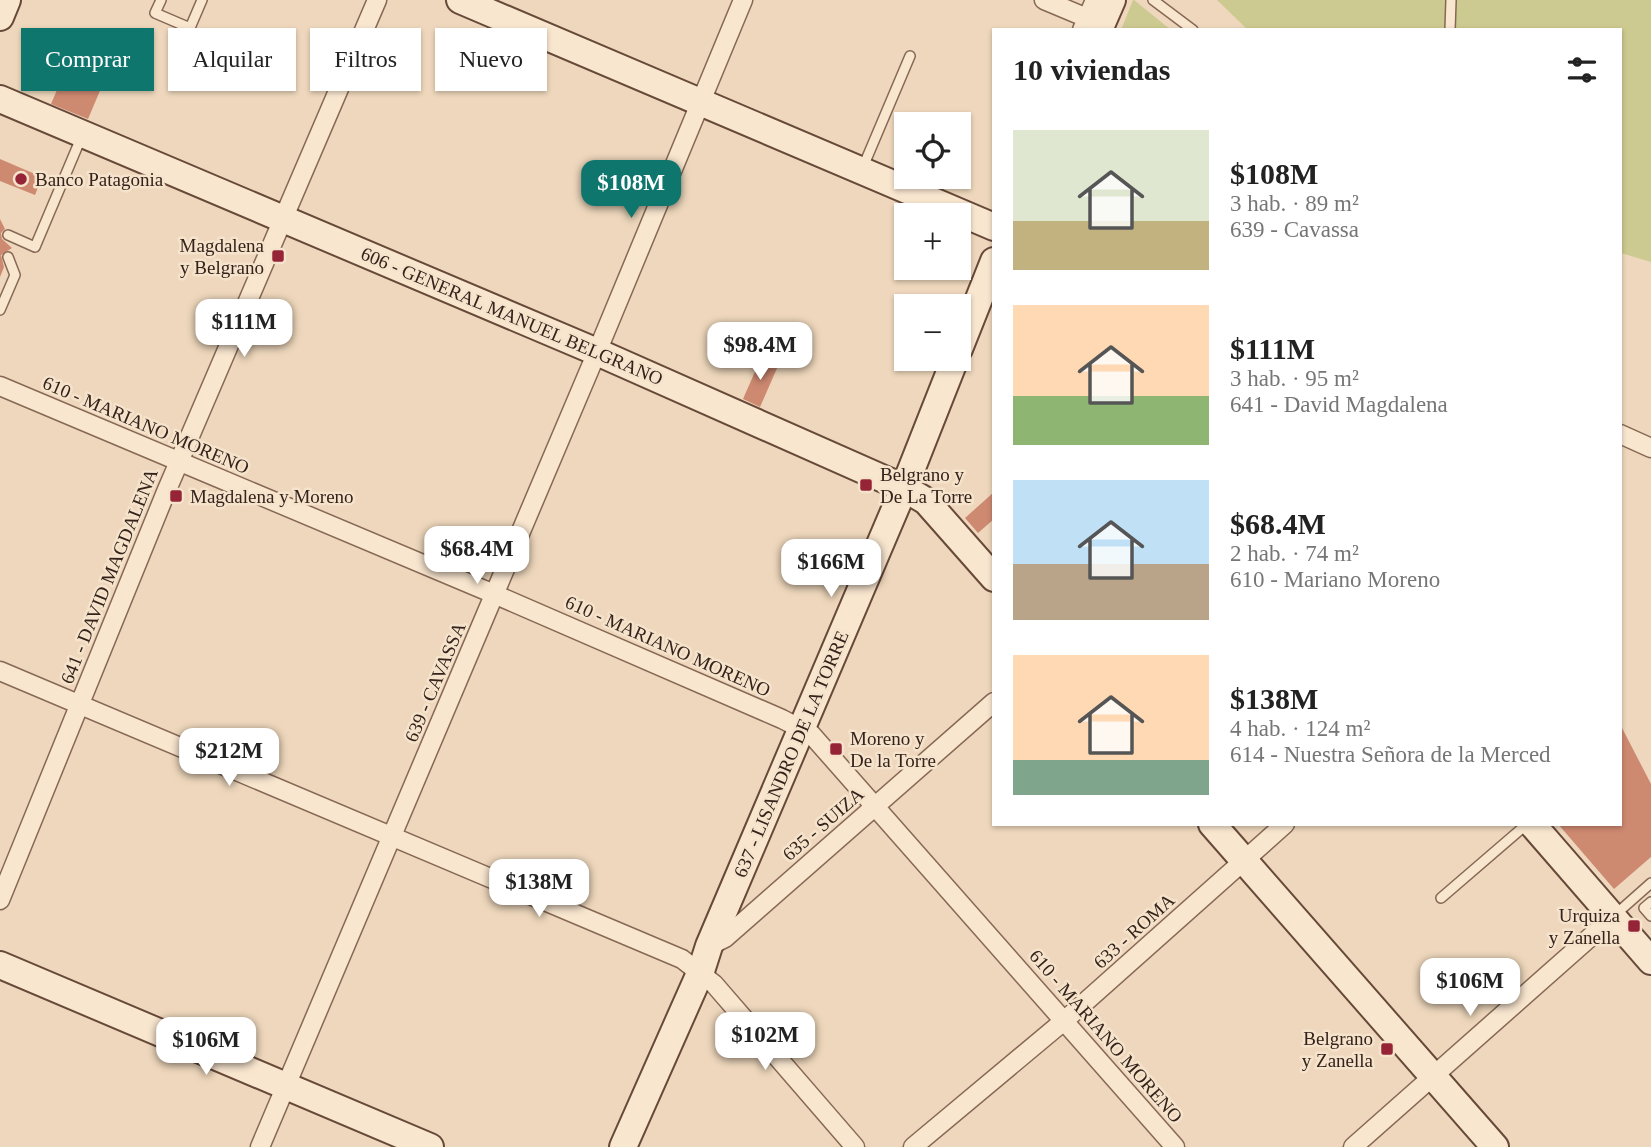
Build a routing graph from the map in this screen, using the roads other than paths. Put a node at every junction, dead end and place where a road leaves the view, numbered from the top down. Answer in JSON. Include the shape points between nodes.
{"nodes":[{"id":1,"x":7,"y":0,"type":"edge"},
{"id":2,"x":161,"y":0,"type":"edge"},
{"id":3,"x":202,"y":0,"type":"edge"},
{"id":4,"x":377,"y":0,"type":"edge"},
{"id":5,"x":460,"y":0,"type":"edge"},
{"id":6,"x":743,"y":0,"type":"edge"},
{"id":7,"x":1044,"y":0,"type":"edge"},
{"id":8,"x":1095,"y":0,"type":"edge"},
{"id":9,"x":1112,"y":0,"type":"edge"},
{"id":10,"x":1125,"y":0,"type":"edge"},
{"id":11,"x":1153,"y":0,"type":"edge"},
{"id":12,"x":1451,"y":0,"type":"edge"},
{"id":13,"x":0,"y":17,"type":"edge"},
{"id":14,"x":1090,"y":26,"type":"edge"},
{"id":15,"x":1114,"y":28,"type":"edge"},
{"id":16,"x":1190,"y":28,"type":"edge"},
{"id":17,"x":1450,"y":28,"type":"edge"},
{"id":18,"x":910,"y":55,"type":"dead end"},
{"id":19,"x":0,"y":99,"type":"edge"},
{"id":20,"x":700,"y":103,"type":"junction"},
{"id":21,"x":83,"y":133,"type":"junction"},
{"id":22,"x":861,"y":171,"type":"junction"},
{"id":23,"x":284,"y":218,"type":"junction"},
{"id":24,"x":992,"y":226,"type":"edge"},
{"id":25,"x":8,"y":235,"type":"dead end"},
{"id":26,"x":8,"y":257,"type":"dead end"},
{"id":27,"x":992,"y":266,"type":"edge"},
{"id":28,"x":0,"y":310,"type":"edge"},
{"id":29,"x":971,"y":319,"type":"edge"},
{"id":30,"x":597,"y":352,"type":"junction"},
{"id":31,"x":950,"y":371,"type":"edge"},
{"id":32,"x":0,"y":386,"type":"edge"},
{"id":33,"x":1622,"y":435,"type":"edge"},
{"id":34,"x":1651,"y":448,"type":"edge"},
{"id":35,"x":179,"y":462,"type":"junction"},
{"id":36,"x":904,"y":488,"type":"junction"},
{"id":37,"x":992,"y":576,"type":"edge"},
{"id":38,"x":495,"y":594,"type":"junction"},
{"id":39,"x":0,"y":671,"type":"edge"},
{"id":40,"x":992,"y":704,"type":"edge"},
{"id":41,"x":79,"y":705,"type":"junction"},
{"id":42,"x":801,"y":728,"type":"junction"},
{"id":43,"x":875,"y":806,"type":"junction"},
{"id":44,"x":1214,"y":826,"type":"edge"},
{"id":45,"x":1283,"y":826,"type":"edge"},
{"id":46,"x":1525,"y":826,"type":"edge"},
{"id":47,"x":1534,"y":826,"type":"edge"},
{"id":48,"x":393,"y":836,"type":"junction"},
{"id":49,"x":1244,"y":860,"type":"junction"},
{"id":50,"x":1651,"y":883,"type":"edge"},
{"id":51,"x":1441,"y":898,"type":"dead end"},
{"id":52,"x":0,"y":900,"type":"edge"},
{"id":53,"x":1651,"y":902,"type":"edge"},
{"id":54,"x":1651,"y":916,"type":"edge"},
{"id":55,"x":1613,"y":917,"type":"junction"},
{"id":56,"x":705,"y":959,"type":"junction"},
{"id":57,"x":1651,"y":961,"type":"edge"},
{"id":58,"x":0,"y":965,"type":"edge"},
{"id":59,"x":1065,"y":1020,"type":"junction"},
{"id":60,"x":1433,"y":1076,"type":"junction"},
{"id":61,"x":286,"y":1085,"type":"junction"},
{"id":62,"x":260,"y":1147,"type":"edge"},
{"id":63,"x":430,"y":1147,"type":"edge"},
{"id":64,"x":623,"y":1147,"type":"edge"},
{"id":65,"x":855,"y":1147,"type":"edge"},
{"id":66,"x":913,"y":1147,"type":"edge"},
{"id":67,"x":1175,"y":1147,"type":"edge"},
{"id":68,"x":1353,"y":1147,"type":"edge"},
{"id":69,"x":1495,"y":1147,"type":"edge"}],
"edges":[{"from":1,"to":13,"type":"street"},
{"from":2,"to":3,"type":"lane","via":[[155,13],[190,28]]},
{"from":4,"to":23,"type":"street","name":"641 - DAVID MAGDALENA"},
{"from":5,"to":20,"type":"street"},
{"from":6,"to":20,"type":"street","name":"639 - CAVASSA"},
{"from":7,"to":14,"type":"street"},
{"from":8,"to":14,"type":"street"},
{"from":9,"to":14,"type":"street"},
{"from":10,"to":15,"type":"street"},
{"from":11,"to":16,"type":"lane"},
{"from":12,"to":17,"type":"lane"},
{"from":18,"to":22,"type":"lane"},
{"from":19,"to":21,"type":"street","name":"606 - GENERAL MANUEL BELGRANO"},
{"from":20,"to":22,"type":"street"},
{"from":20,"to":30,"type":"street","name":"639 - CAVASSA"},
{"from":21,"to":23,"type":"street","name":"606 - GENERAL MANUEL BELGRANO"},
{"from":21,"to":25,"type":"lane","via":[[35,247]]},
{"from":22,"to":24,"type":"street"},
{"from":23,"to":30,"type":"street","name":"606 - GENERAL MANUEL BELGRANO"},
{"from":23,"to":35,"type":"street","name":"641 - DAVID MAGDALENA"},
{"from":26,"to":28,"type":"lane","via":[[15,275]]},
{"from":27,"to":29,"type":"street"},
{"from":30,"to":36,"type":"street","name":"606 - GENERAL MANUEL BELGRANO"},
{"from":30,"to":38,"type":"street","name":"639 - CAVASSA"},
{"from":31,"to":36,"type":"street","name":"637 - LISANDRO DE LA TORRE"},
{"from":32,"to":35,"type":"street","name":"610 - MARIANO MORENO"},
{"from":33,"to":34,"type":"street"},
{"from":35,"to":38,"type":"street","name":"610 - MARIANO MORENO"},
{"from":35,"to":41,"type":"street","name":"641 - DAVID MAGDALENA"},
{"from":36,"to":37,"type":"street","name":"606 - GENERAL MANUEL BELGRANO","via":[[926,502]]},
{"from":36,"to":42,"type":"street","name":"637 - LISANDRO DE LA TORRE"},
{"from":38,"to":42,"type":"street","name":"610 - MARIANO MORENO"},
{"from":38,"to":48,"type":"street","name":"639 - CAVASSA"},
{"from":39,"to":41,"type":"street"},
{"from":40,"to":43,"type":"street","name":"635 - SUIZA"},
{"from":41,"to":48,"type":"street"},
{"from":41,"to":52,"type":"street","name":"641 - DAVID MAGDALENA"},
{"from":42,"to":43,"type":"street","name":"610 - MARIANO MORENO"},
{"from":42,"to":56,"type":"street","name":"637 - LISANDRO DE LA TORRE"},
{"from":43,"to":56,"type":"street","name":"635 - SUIZA"},
{"from":43,"to":59,"type":"street","name":"610 - MARIANO MORENO"},
{"from":44,"to":49,"type":"street"},
{"from":45,"to":49,"type":"street","name":"633 - ROMA"},
{"from":46,"to":51,"type":"lane"},
{"from":47,"to":55,"type":"street"},
{"from":48,"to":56,"type":"street","via":[[682,959]]},
{"from":48,"to":61,"type":"street","name":"639 - CAVASSA"},
{"from":49,"to":59,"type":"street","name":"633 - ROMA"},
{"from":49,"to":60,"type":"street"},
{"from":50,"to":55,"type":"lane"},
{"from":53,"to":54,"type":"lane","via":[[1644,908]]},
{"from":55,"to":57,"type":"street"},
{"from":55,"to":60,"type":"street"},
{"from":56,"to":64,"type":"street","name":"637 - LISANDRO DE LA TORRE"},
{"from":56,"to":65,"type":"street"},
{"from":58,"to":61,"type":"street"},
{"from":59,"to":66,"type":"street","name":"633 - ROMA"},
{"from":59,"to":67,"type":"street","name":"610 - MARIANO MORENO"},
{"from":60,"to":68,"type":"street"},
{"from":60,"to":69,"type":"street"},
{"from":61,"to":62,"type":"street","name":"639 - CAVASSA"},
{"from":61,"to":63,"type":"street"}]}
